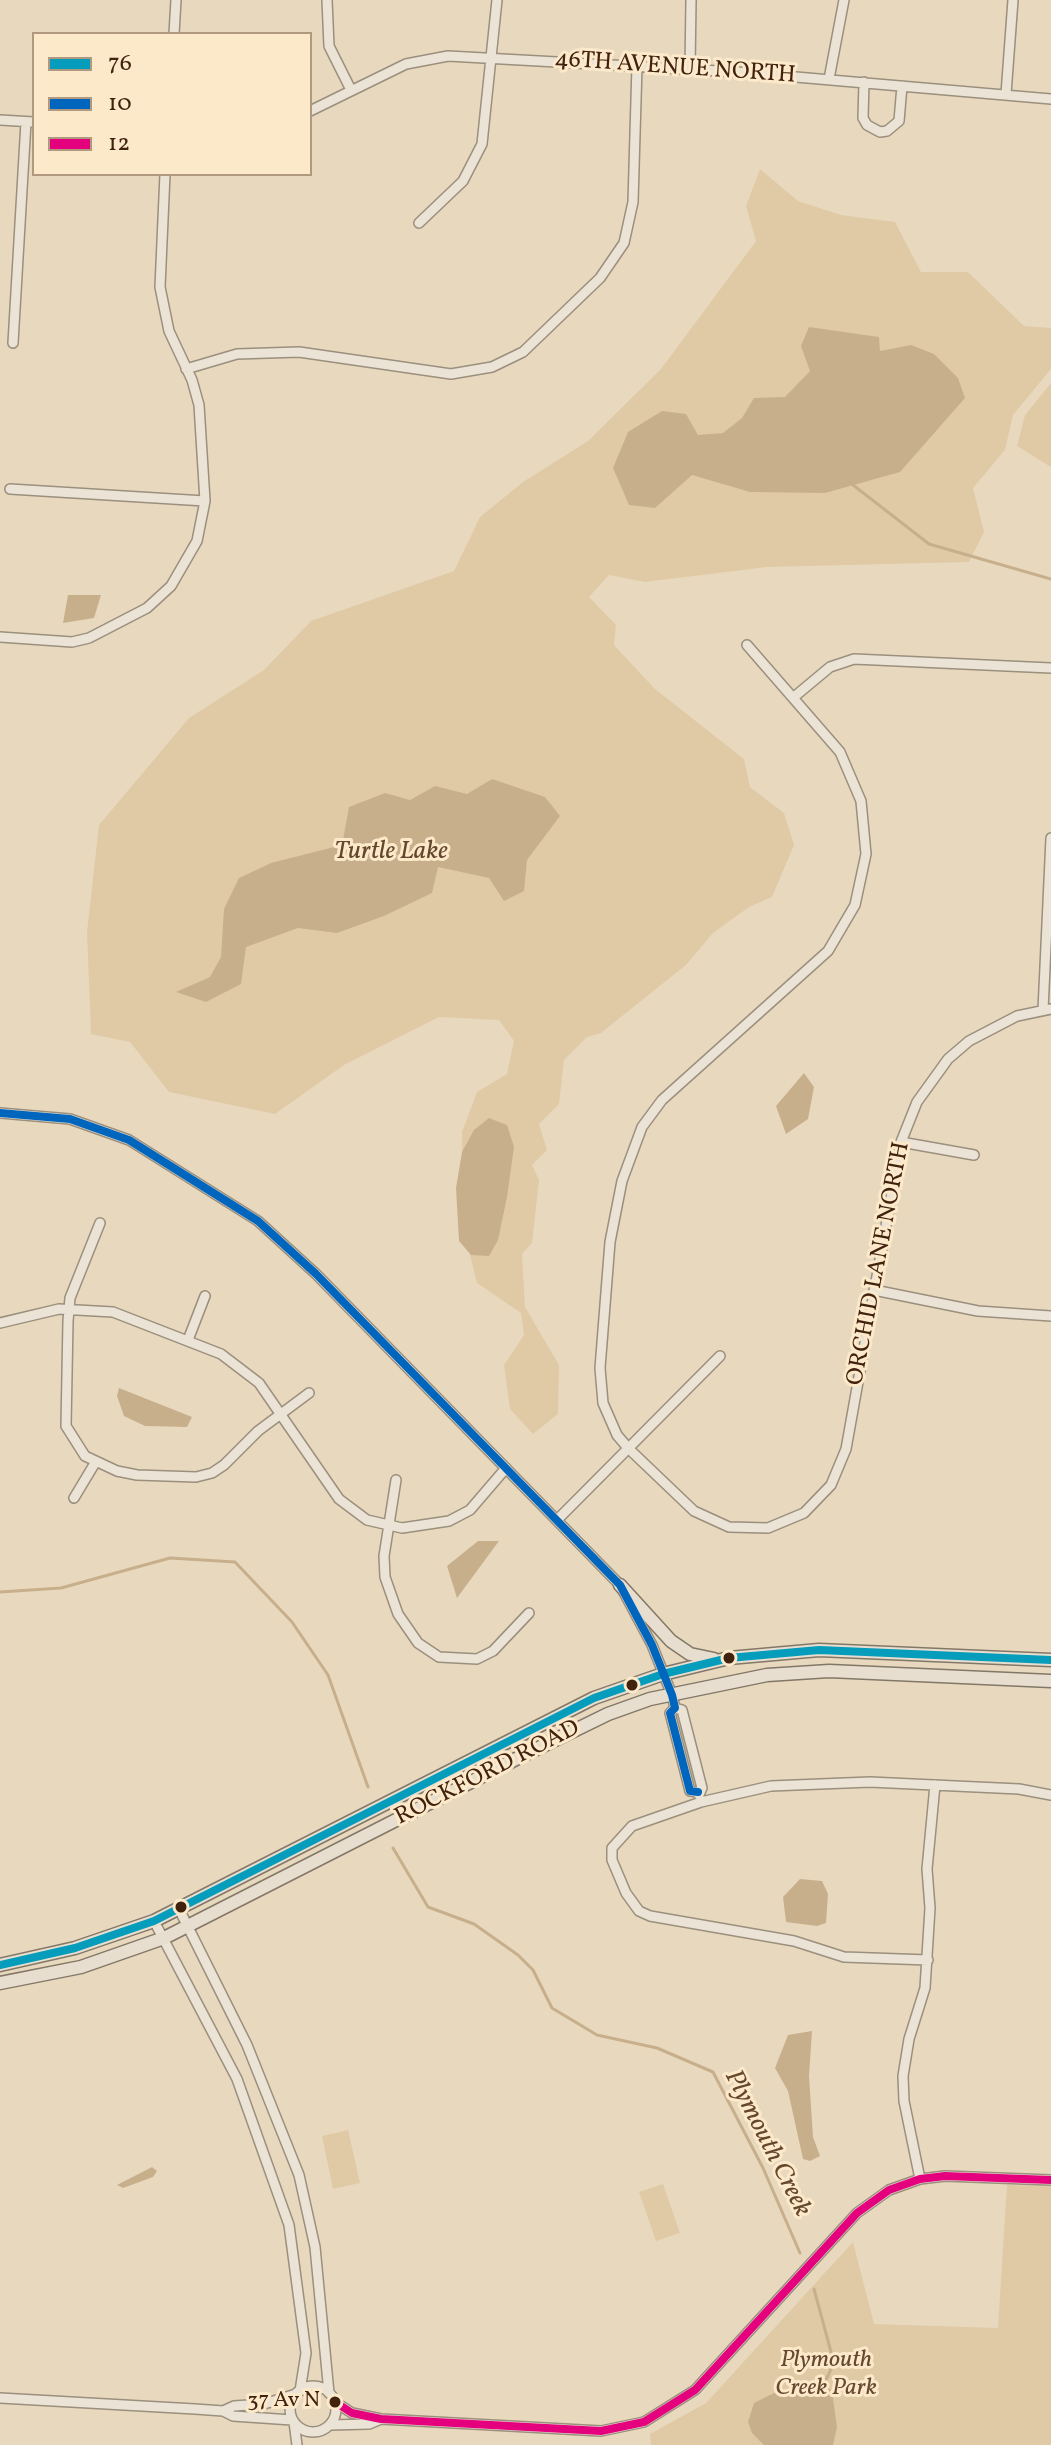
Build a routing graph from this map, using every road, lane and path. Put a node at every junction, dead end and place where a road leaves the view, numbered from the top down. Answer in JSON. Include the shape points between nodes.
{"nodes":[{"id":1,"x":176,"y":0,"type":"edge"},
{"id":2,"x":327,"y":0,"type":"edge"},
{"id":3,"x":497,"y":0,"type":"edge"},
{"id":4,"x":691,"y":0,"type":"edge"},
{"id":5,"x":844,"y":0,"type":"edge"},
{"id":6,"x":1013,"y":0,"type":"edge"},
{"id":7,"x":174,"y":32,"type":"edge"},
{"id":8,"x":490,"y":57,"type":"junction"},
{"id":9,"x":637,"y":66,"type":"junction"},
{"id":10,"x":690,"y":69,"type":"junction"},
{"id":11,"x":829,"y":79,"type":"junction"},
{"id":12,"x":864,"y":82,"type":"junction"},
{"id":13,"x":902,"y":86,"type":"junction"},
{"id":14,"x":351,"y":90,"type":"junction"},
{"id":15,"x":1006,"y":94,"type":"junction"},
{"id":16,"x":1051,"y":99,"type":"edge"},
{"id":17,"x":312,"y":110,"type":"edge"},
{"id":18,"x":0,"y":120,"type":"edge"},
{"id":19,"x":30,"y":122,"type":"edge"},
{"id":20,"x":165,"y":176,"type":"edge"},
{"id":21,"x":419,"y":223,"type":"dead end"},
{"id":22,"x":13,"y":343,"type":"dead end"},
{"id":23,"x":186,"y":369,"type":"junction"},
{"id":24,"x":10,"y":489,"type":"dead end"},
{"id":25,"x":205,"y":501,"type":"junction"},
{"id":26,"x":0,"y":637,"type":"edge"},
{"id":27,"x":747,"y":645,"type":"dead end"},
{"id":28,"x":1051,"y":668,"type":"edge"},
{"id":29,"x":794,"y":697,"type":"junction"},
{"id":30,"x":1051,"y":838,"type":"edge"},
{"id":31,"x":1047,"y":1009,"type":"edge"},
{"id":32,"x":0,"y":1113,"type":"edge"},
{"id":33,"x":901,"y":1142,"type":"junction"},
{"id":34,"x":974,"y":1155,"type":"dead end"},
{"id":35,"x":100,"y":1223,"type":"dead end"},
{"id":36,"x":874,"y":1290,"type":"junction"},
{"id":37,"x":205,"y":1296,"type":"dead end"},
{"id":38,"x":68,"y":1309,"type":"junction"},
{"id":39,"x":1051,"y":1316,"type":"edge"},
{"id":40,"x":0,"y":1323,"type":"edge"},
{"id":41,"x":188,"y":1340,"type":"junction"},
{"id":42,"x":720,"y":1356,"type":"dead end"},
{"id":43,"x":309,"y":1393,"type":"dead end"},
{"id":44,"x":283,"y":1414,"type":"junction"},
{"id":45,"x":628,"y":1448,"type":"junction"},
{"id":46,"x":95,"y":1463,"type":"junction"},
{"id":47,"x":506,"y":1468,"type":"junction"},
{"id":48,"x":396,"y":1480,"type":"dead end"},
{"id":49,"x":74,"y":1498,"type":"dead end"},
{"id":50,"x":557,"y":1520,"type":"junction"},
{"id":51,"x":391,"y":1527,"type":"junction"},
{"id":52,"x":620,"y":1585,"type":"junction"},
{"id":53,"x":529,"y":1613,"type":"dead end"},
{"id":54,"x":729,"y":1658,"type":"junction"},
{"id":55,"x":1051,"y":1660,"type":"edge"},
{"id":56,"x":663,"y":1674,"type":"junction"},
{"id":57,"x":1051,"y":1681,"type":"edge"},
{"id":58,"x":672,"y":1695,"type":"junction"},
{"id":59,"x":935,"y":1785,"type":"junction"},
{"id":60,"x":1051,"y":1795,"type":"edge"},
{"id":61,"x":699,"y":1797,"type":"junction"},
{"id":62,"x":179,"y":1909,"type":"junction"},
{"id":63,"x":154,"y":1921,"type":"junction"},
{"id":64,"x":188,"y":1927,"type":"junction"},
{"id":65,"x":164,"y":1938,"type":"junction"},
{"id":66,"x":928,"y":1960,"type":"junction"},
{"id":67,"x":0,"y":1965,"type":"edge"},
{"id":68,"x":0,"y":1983,"type":"edge"},
{"id":69,"x":920,"y":2179,"type":"junction"},
{"id":70,"x":1051,"y":2180,"type":"edge"},
{"id":71,"x":298,"y":2392,"type":"junction"},
{"id":72,"x":0,"y":2398,"type":"edge"},
{"id":73,"x":332,"y":2398,"type":"junction"},
{"id":74,"x":223,"y":2411,"type":"junction"},
{"id":75,"x":381,"y":2419,"type":"junction"},
{"id":76,"x":293,"y":2421,"type":"junction"},
{"id":77,"x":327,"y":2427,"type":"junction"},
{"id":78,"x":297,"y":2445,"type":"edge"},
{"id":79,"x":316,"y":2445,"type":"edge"}],
"edges":[{"from":1,"to":7,"type":"street"},
{"from":2,"to":14,"type":"street","via":[[329,46]]},
{"from":3,"to":8,"type":"street"},
{"from":4,"to":10,"type":"street"},
{"from":5,"to":11,"type":"street"},
{"from":6,"to":15,"type":"street"},
{"from":8,"to":9,"type":"street","name":"46TH AVENUE NORTH"},
{"from":8,"to":14,"type":"street","name":"46TH AVENUE NORTH","via":[[426,58]]},
{"from":8,"to":21,"type":"street","via":[[485,123],[474,163],[450,197]]},
{"from":9,"to":10,"type":"street","name":"46TH AVENUE NORTH"},
{"from":9,"to":23,"type":"street","via":[[633,202],[624,243],[600,278],[536,340],[492,367],[451,374],[299,352],[237,354]]},
{"from":10,"to":11,"type":"street","name":"46TH AVENUE NORTH"},
{"from":11,"to":12,"type":"street","name":"46TH AVENUE NORTH"},
{"from":12,"to":13,"type":"street","name":"46TH AVENUE NORTH"},
{"from":12,"to":13,"type":"street","via":[[863,118],[880,132],[899,121]]},
{"from":13,"to":15,"type":"street","name":"46TH AVENUE NORTH"},
{"from":14,"to":17,"type":"street","name":"46TH AVENUE NORTH"},
{"from":15,"to":16,"type":"street","name":"46TH AVENUE NORTH"},
{"from":18,"to":19,"type":"street"},
{"from":19,"to":22,"type":"street"},
{"from":20,"to":23,"type":"street","via":[[160,287],[169,331]]},
{"from":23,"to":25,"type":"street","via":[[199,405]]},
{"from":24,"to":25,"type":"street"},
{"from":25,"to":26,"type":"street","via":[[197,541],[181,571],[147,608],[72,642]]},
{"from":27,"to":29,"type":"street"},
{"from":28,"to":29,"type":"street","via":[[854,659],[830,667]]},
{"from":29,"to":45,"type":"street","via":[[853,776],[866,828],[862,880],[849,917],[828,951],[662,1100],[635,1143],[610,1242],[600,1368],[603,1403]]},
{"from":30,"to":31,"type":"street"},
{"from":31,"to":33,"type":"street","name":"ORCHID LANE NORTH","via":[[992,1027],[948,1059],[917,1102]]},
{"from":32,"to":47,"type":"street","via":[[55,1117],[100,1128],[226,1199],[297,1256]]},
{"from":33,"to":34,"type":"street"},
{"from":33,"to":36,"type":"street","name":"ORCHID LANE NORTH"},
{"from":35,"to":38,"type":"street"},
{"from":36,"to":39,"type":"street","via":[[978,1311]]},
{"from":36,"to":45,"type":"street","name":"ORCHID LANE NORTH","via":[[846,1449],[819,1501],[786,1522],[745,1529],[711,1521]]},
{"from":37,"to":41,"type":"street"},
{"from":38,"to":40,"type":"street"},
{"from":38,"to":41,"type":"street","via":[[113,1312]]},
{"from":38,"to":46,"type":"street","via":[[66,1426],[78,1448]]},
{"from":41,"to":44,"type":"street","via":[[241,1367]]},
{"from":42,"to":45,"type":"street"},
{"from":43,"to":44,"type":"street"},
{"from":44,"to":46,"type":"street","via":[[212,1473],[137,1475]]},
{"from":44,"to":51,"type":"street","via":[[339,1499],[367,1520]]},
{"from":45,"to":50,"type":"street"},
{"from":46,"to":49,"type":"street"},
{"from":47,"to":50,"type":"street"},
{"from":47,"to":51,"type":"street","via":[[460,1516],[420,1527]]},
{"from":48,"to":51,"type":"street"},
{"from":50,"to":52,"type":"street"},
{"from":51,"to":53,"type":"street","via":[[384,1556],[389,1596],[409,1631],[429,1652],[452,1660],[477,1659],[493,1651]]},
{"from":52,"to":54,"type":"main road","via":[[679,1647],[703,1658]]},
{"from":52,"to":56,"type":"street"},
{"from":54,"to":55,"type":"main road","name":"ROCKFORD ROAD","via":[[832,1650]]},
{"from":54,"to":56,"type":"main road","name":"ROCKFORD ROAD"},
{"from":56,"to":58,"type":"street"},
{"from":56,"to":62,"type":"main road","name":"ROCKFORD ROAD","via":[[594,1698]]},
{"from":57,"to":58,"type":"main road","name":"ROCKFORD ROAD","via":[[829,1671],[767,1675]]},
{"from":58,"to":61,"type":"street","via":[[675,1708],[682,1710],[702,1788]]},
{"from":58,"to":64,"type":"main road","name":"ROCKFORD ROAD","via":[[608,1714]]},
{"from":59,"to":60,"type":"street"},
{"from":59,"to":61,"type":"street","via":[[790,1784]]},
{"from":59,"to":66,"type":"street","via":[[927,1869]]},
{"from":61,"to":66,"type":"street","via":[[632,1826],[612,1848],[626,1893],[639,1911],[794,1941],[844,1957]]},
{"from":62,"to":63,"type":"main road","name":"ROCKFORD ROAD"},
{"from":62,"to":64,"type":"street"},
{"from":63,"to":65,"type":"street"},
{"from":63,"to":67,"type":"main road","name":"ROCKFORD ROAD","via":[[75,1948]]},
{"from":64,"to":65,"type":"main road","name":"ROCKFORD ROAD"},
{"from":64,"to":73,"type":"street","via":[[247,2045],[299,2175],[315,2247]]},
{"from":65,"to":68,"type":"main road","name":"ROCKFORD ROAD","via":[[81,1967]]},
{"from":65,"to":71,"type":"street","via":[[237,2079],[289,2225],[306,2353]]},
{"from":66,"to":69,"type":"street","via":[[903,2076]]},
{"from":69,"to":70,"type":"street"},
{"from":69,"to":75,"type":"street","via":[[889,2190],[857,2213],[680,2403],[644,2422],[579,2430]]},
{"from":71,"to":73,"type":"street","via":[[318,2387]]},
{"from":71,"to":74,"type":"street"},
{"from":71,"to":76,"type":"street","via":[[290,2404]]},
{"from":72,"to":74,"type":"street"},
{"from":73,"to":75,"type":"street","via":[[352,2413]]},
{"from":73,"to":77,"type":"street","via":[[336,2414]]},
{"from":74,"to":76,"type":"street"},
{"from":75,"to":77,"type":"street"},
{"from":76,"to":77,"type":"street","via":[[308,2432]]},
{"from":76,"to":78,"type":"street"},
{"from":77,"to":79,"type":"street"}]}
